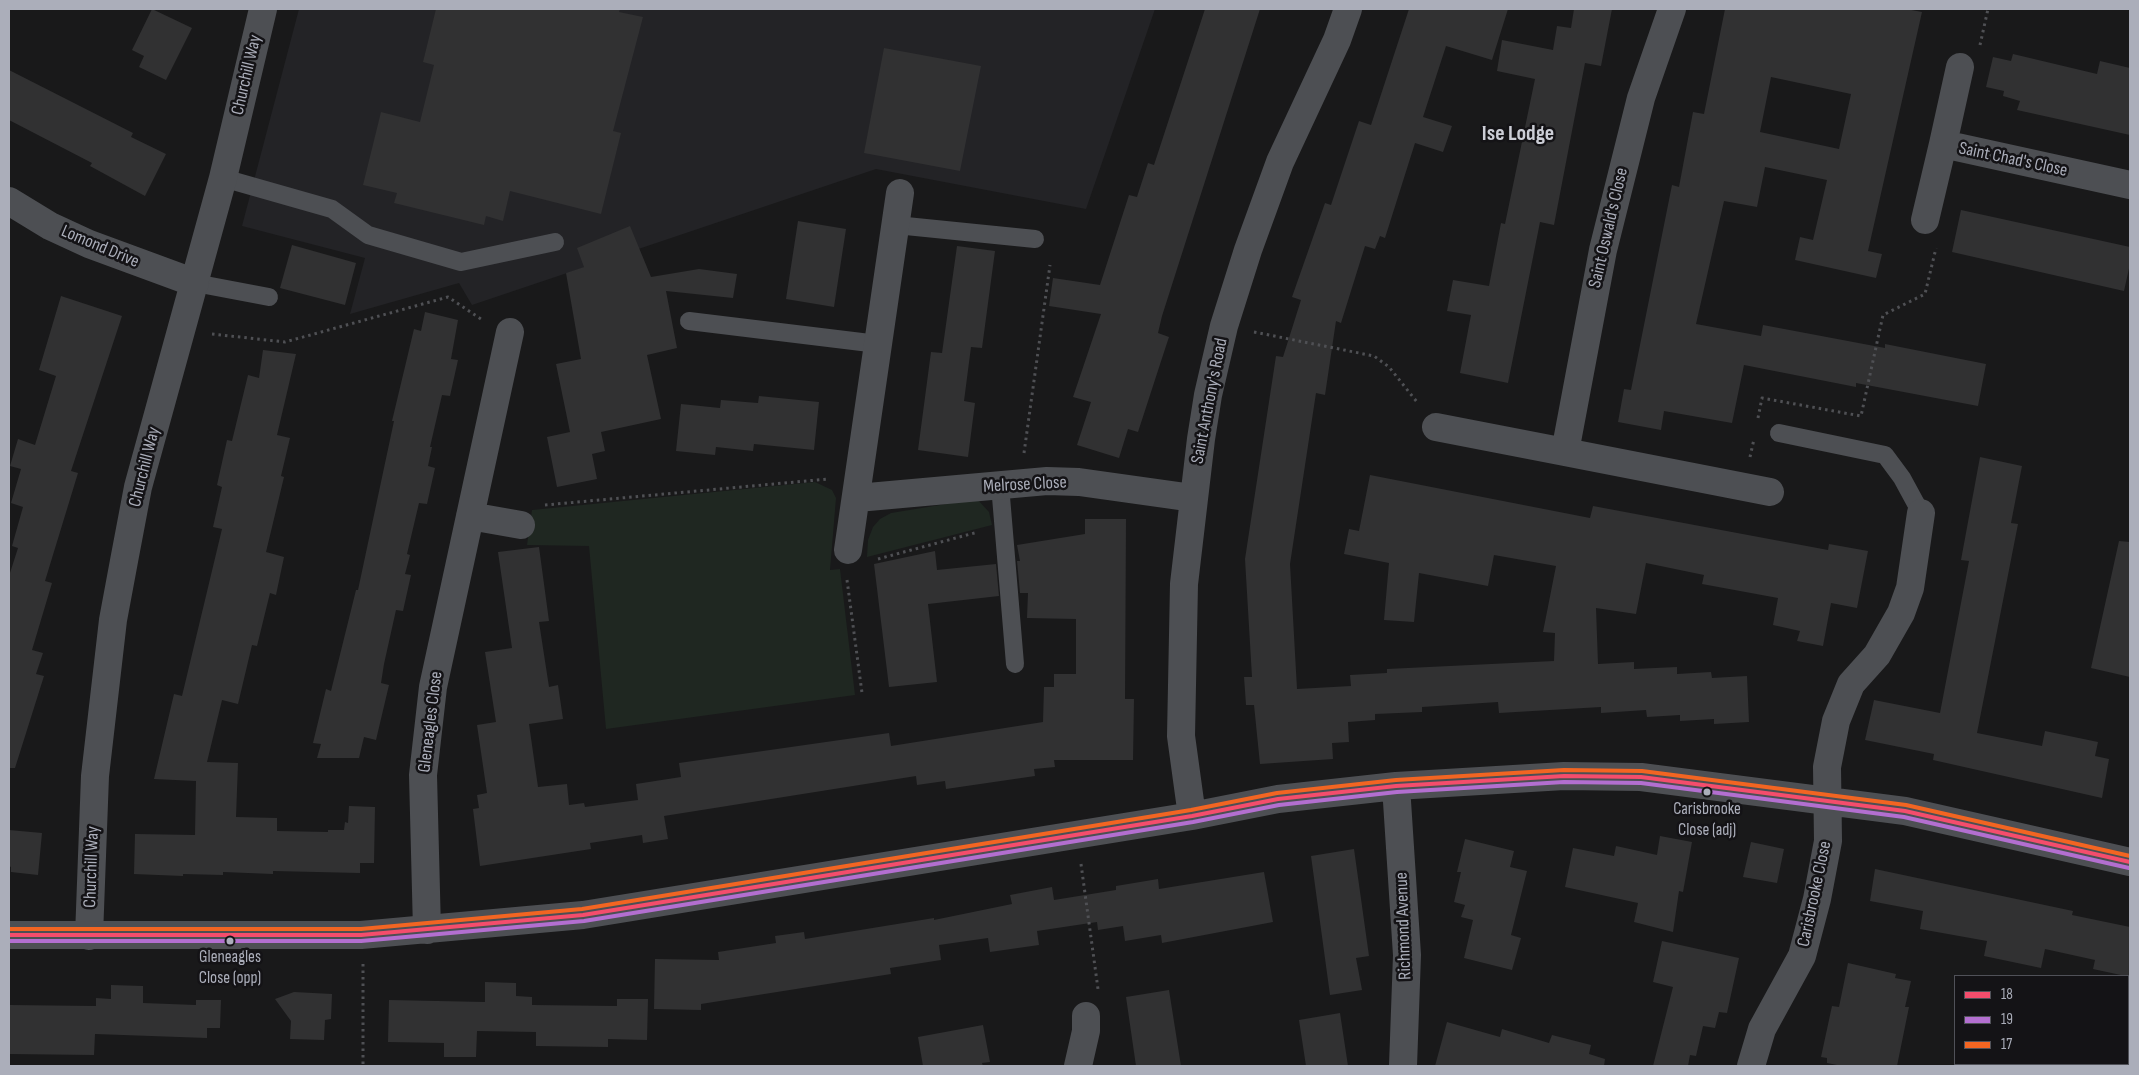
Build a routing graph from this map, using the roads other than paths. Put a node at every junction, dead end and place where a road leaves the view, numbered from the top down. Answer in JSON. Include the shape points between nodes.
{"nodes":[{"id":1,"x":263,"y":9,"type":"edge"},
{"id":2,"x":1348,"y":9,"type":"edge"},
{"id":3,"x":1672,"y":9,"type":"edge"},
{"id":4,"x":1960,"y":68,"type":"dead end"},
{"id":5,"x":1942,"y":144,"type":"junction"},
{"id":6,"x":223,"y":178,"type":"junction"},
{"id":7,"x":2130,"y":185,"type":"edge"},
{"id":8,"x":900,"y":193,"type":"dead end"},
{"id":9,"x":9,"y":201,"type":"edge"},
{"id":10,"x":1925,"y":220,"type":"road end"},
{"id":11,"x":896,"y":225,"type":"junction"},
{"id":12,"x":1035,"y":239,"type":"dead end"},
{"id":13,"x":555,"y":242,"type":"dead end"},
{"id":14,"x":195,"y":283,"type":"junction"},
{"id":15,"x":269,"y":297,"type":"dead end"},
{"id":16,"x":689,"y":321,"type":"dead end"},
{"id":17,"x":510,"y":332,"type":"road end"},
{"id":18,"x":878,"y":344,"type":"junction"},
{"id":19,"x":1436,"y":427,"type":"road end"},
{"id":20,"x":1779,"y":433,"type":"dead end"},
{"id":21,"x":1565,"y":452,"type":"junction"},
{"id":22,"x":1010,"y":484,"type":"junction"},
{"id":23,"x":858,"y":487,"type":"junction"},
{"id":24,"x":1770,"y":492,"type":"dead end"},
{"id":25,"x":1193,"y":498,"type":"junction"},
{"id":26,"x":1920,"y":513,"type":"joint"},
{"id":27,"x":470,"y":516,"type":"junction"},
{"id":28,"x":521,"y":525,"type":"road end"},
{"id":29,"x":855,"y":561,"type":"road end"},
{"id":30,"x":1016,"y":664,"type":"dead end"},
{"id":31,"x":1396,"y":786,"type":"junction"},
{"id":32,"x":1828,"y":801,"type":"junction"},
{"id":33,"x":1192,"y":816,"type":"junction"},
{"id":34,"x":2130,"y":862,"type":"edge"},
{"id":35,"x":427,"y":930,"type":"junction"},
{"id":36,"x":9,"y":934,"type":"edge"},
{"id":37,"x":89,"y":936,"type":"junction"},
{"id":38,"x":1092,"y":1006,"type":"road end"},
{"id":39,"x":1078,"y":1066,"type":"edge"},
{"id":40,"x":1404,"y":1066,"type":"edge"},
{"id":41,"x":1751,"y":1066,"type":"edge"}],
"edges":[{"from":1,"to":6,"type":"street","name":"Churchill Way"},
{"from":2,"to":25,"type":"street","name":"Saint Anthony's Road","via":[[1337,40],[1280,162],[1248,250],[1224,326],[1200,439]]},
{"from":3,"to":21,"type":"street","name":"Saint Oswald's Close","via":[[1641,98],[1602,250]]},
{"from":4,"to":5,"type":"street","name":"Saint Chad's Close"},
{"from":5,"to":7,"type":"street","name":"Saint Chad's Close"},
{"from":5,"to":10,"type":"street"},
{"from":6,"to":13,"type":"lane","via":[[332,209],[368,235],[461,262]]},
{"from":6,"to":14,"type":"street","name":"Churchill Way"},
{"from":8,"to":11,"type":"street"},
{"from":9,"to":14,"type":"street","name":"Lomond Drive","via":[[50,226],[90,244]]},
{"from":11,"to":12,"type":"lane"},
{"from":11,"to":18,"type":"street"},
{"from":14,"to":15,"type":"lane"},
{"from":14,"to":37,"type":"street","name":"Churchill Way","via":[[138,487],[113,620],[95,776]]},
{"from":16,"to":18,"type":"lane"},
{"from":17,"to":27,"type":"street","name":"Gleneagles Close"},
{"from":18,"to":23,"type":"street"},
{"from":19,"to":21,"type":"street"},
{"from":20,"to":26,"type":"lane","via":[[1885,454]]},
{"from":21,"to":24,"type":"street"},
{"from":22,"to":23,"type":"street","name":"Melrose Close"},
{"from":22,"to":25,"type":"street","name":"Melrose Close","via":[[1079,482]]},
{"from":22,"to":30,"type":"lane","via":[[1003,525]]},
{"from":23,"to":29,"type":"street"},
{"from":25,"to":33,"type":"street","name":"Saint Anthony's Road","via":[[1184,584],[1181,736]]},
{"from":26,"to":32,"type":"street","name":"Carisbrooke Close","via":[[1910,588],[1901,612],[1877,656],[1851,684],[1836,721],[1827,767]]},
{"from":27,"to":28,"type":"street"},
{"from":27,"to":35,"type":"street","name":"Gleneagles Close","via":[[433,687],[425,756],[423,813]]},
{"from":31,"to":32,"type":"street","via":[[1564,776],[1641,777]]},
{"from":31,"to":33,"type":"street","via":[[1278,799]]},
{"from":31,"to":40,"type":"street","name":"Richmond Avenue","via":[[1407,956]]},
{"from":32,"to":34,"type":"street","via":[[1905,811]]},
{"from":32,"to":41,"type":"street","name":"Carisbrooke Close","via":[[1828,841],[1802,956],[1762,1029]]},
{"from":33,"to":35,"type":"street","via":[[583,915]]},
{"from":35,"to":37,"type":"street","via":[[300,936]]},
{"from":36,"to":37,"type":"street"},
{"from":38,"to":39,"type":"street"}]}
